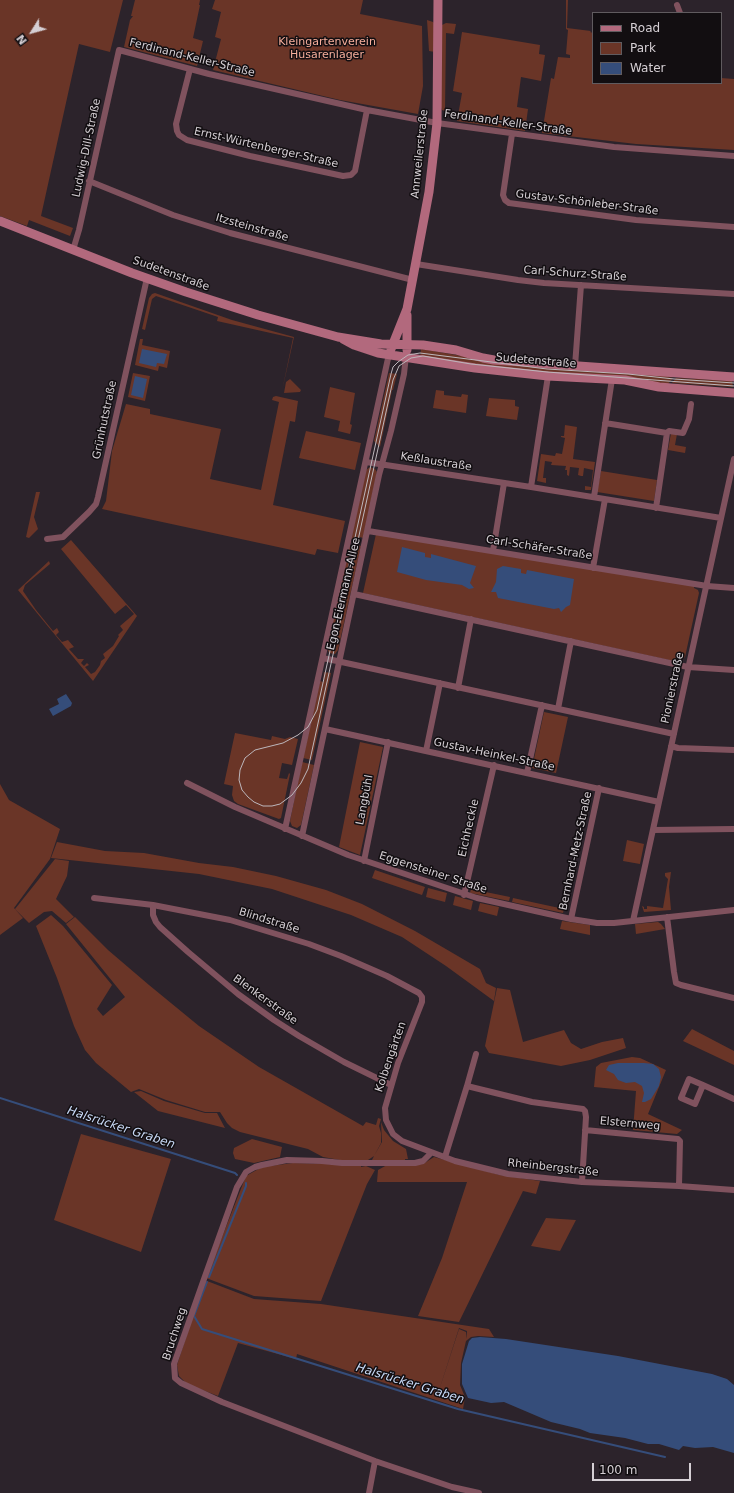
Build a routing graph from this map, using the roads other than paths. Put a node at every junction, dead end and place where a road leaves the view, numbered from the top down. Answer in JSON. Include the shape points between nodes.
{"nodes":[{"id":1,"x":438,"y":0,"type":"edge"},
{"id":2,"x":677,"y":5,"type":"dead end"},
{"id":3,"x":680,"y":12,"type":"edge"},
{"id":4,"x":119,"y":50,"type":"joint"},
{"id":5,"x":190,"y":69,"type":"junction"},
{"id":6,"x":368,"y":110,"type":"junction"},
{"id":7,"x":437,"y":123,"type":"junction"},
{"id":8,"x":512,"y":134,"type":"junction"},
{"id":9,"x":734,"y":156,"type":"edge"},
{"id":10,"x":90,"y":181,"type":"junction"},
{"id":11,"x":0,"y":221,"type":"edge"},
{"id":12,"x":734,"y":227,"type":"edge"},
{"id":13,"x":73,"y":250,"type":"junction"},
{"id":14,"x":416,"y":264,"type":"junction"},
{"id":15,"x":147,"y":278,"type":"junction"},
{"id":16,"x":413,"y":280,"type":"junction"},
{"id":17,"x":581,"y":285,"type":"junction"},
{"id":18,"x":734,"y":294,"type":"edge"},
{"id":19,"x":407,"y":309,"type":"junction"},
{"id":20,"x":338,"y":337,"type":"junction"},
{"id":21,"x":394,"y":344,"type":"junction"},
{"id":22,"x":407,"y":345,"type":"junction"},
{"id":23,"x":389,"y":354,"type":"junction"},
{"id":24,"x":406,"y":356,"type":"junction"},
{"id":25,"x":575,"y":366,"type":"junction"},
{"id":26,"x":548,"y":376,"type":"junction"},
{"id":27,"x":734,"y":377,"type":"edge"},
{"id":28,"x":612,"y":379,"type":"junction"},
{"id":29,"x":734,"y":393,"type":"edge"},
{"id":30,"x":691,"y":404,"type":"dead end"},
{"id":31,"x":605,"y":423,"type":"junction"},
{"id":32,"x":667,"y":433,"type":"junction"},
{"id":33,"x":734,"y":459,"type":"edge"},
{"id":34,"x":366,"y":462,"type":"junction"},
{"id":35,"x":382,"y":464,"type":"junction"},
{"id":36,"x":733,"y":466,"type":"edge"},
{"id":37,"x":504,"y":483,"type":"junction"},
{"id":38,"x":531,"y":487,"type":"junction"},
{"id":39,"x":594,"y":497,"type":"junction"},
{"id":40,"x":605,"y":499,"type":"junction"},
{"id":41,"x":656,"y":508,"type":"junction"},
{"id":42,"x":721,"y":518,"type":"junction"},
{"id":43,"x":368,"y":531,"type":"junction"},
{"id":44,"x":47,"y":539,"type":"dead end"},
{"id":45,"x":493,"y":551,"type":"junction"},
{"id":46,"x":594,"y":568,"type":"junction"},
{"id":47,"x":707,"y":586,"type":"junction"},
{"id":48,"x":734,"y":588,"type":"edge"},
{"id":49,"x":354,"y":594,"type":"junction"},
{"id":50,"x":471,"y":619,"type":"junction"},
{"id":51,"x":571,"y":641,"type":"junction"},
{"id":52,"x":323,"y":658,"type":"junction"},
{"id":53,"x":338,"y":662,"type":"junction"},
{"id":54,"x":688,"y":667,"type":"junction"},
{"id":55,"x":734,"y":670,"type":"edge"},
{"id":56,"x":440,"y":683,"type":"junction"},
{"id":57,"x":458,"y":688,"type":"junction"},
{"id":58,"x":542,"y":706,"type":"junction"},
{"id":59,"x":558,"y":709,"type":"junction"},
{"id":60,"x":325,"y":729,"type":"junction"},
{"id":61,"x":674,"y":734,"type":"junction"},
{"id":62,"x":388,"y":742,"type":"junction"},
{"id":63,"x":671,"y":746,"type":"junction"},
{"id":64,"x":734,"y":750,"type":"edge"},
{"id":65,"x":426,"y":751,"type":"junction"},
{"id":66,"x":494,"y":765,"type":"junction"},
{"id":67,"x":527,"y":773,"type":"junction"},
{"id":68,"x":187,"y":783,"type":"dead end"},
{"id":69,"x":599,"y":788,"type":"junction"},
{"id":70,"x":659,"y":802,"type":"junction"},
{"id":71,"x":285,"y":829,"type":"junction"},
{"id":72,"x":734,"y":829,"type":"edge"},
{"id":73,"x":653,"y":830,"type":"junction"},
{"id":74,"x":302,"y":836,"type":"junction"},
{"id":75,"x":364,"y":861,"type":"junction"},
{"id":76,"x":464,"y":895,"type":"junction"},
{"id":77,"x":94,"y":898,"type":"dead end"},
{"id":78,"x":153,"y":905,"type":"junction"},
{"id":79,"x":734,"y":910,"type":"edge"},
{"id":80,"x":667,"y":917,"type":"junction"},
{"id":81,"x":571,"y":919,"type":"junction"},
{"id":82,"x":634,"y":921,"type":"junction"},
{"id":83,"x":734,"y":998,"type":"edge"},
{"id":84,"x":422,"y":1002,"type":"joint"},
{"id":85,"x":476,"y":1054,"type":"dead end"},
{"id":86,"x":391,"y":1085,"type":"junction"},
{"id":87,"x":703,"y":1085,"type":"dead end"},
{"id":88,"x":467,"y":1086,"type":"junction"},
{"id":89,"x":734,"y":1099,"type":"edge"},
{"id":90,"x":386,"y":1120,"type":"joint"},
{"id":91,"x":585,"y":1130,"type":"junction"},
{"id":92,"x":431,"y":1153,"type":"junction"},
{"id":93,"x":445,"y":1158,"type":"junction"},
{"id":94,"x":582,"y":1182,"type":"junction"},
{"id":95,"x":679,"y":1186,"type":"junction"},
{"id":96,"x":734,"y":1190,"type":"edge"},
{"id":97,"x":375,"y":1461,"type":"junction"},
{"id":98,"x":369,"y":1493,"type":"edge"},
{"id":99,"x":479,"y":1493,"type":"edge"}],
"edges":[{"from":1,"to":7,"type":"main road","name":"Annweilerstraße"},
{"from":2,"to":3,"type":"street"},
{"from":4,"to":5,"type":"street","name":"Ferdinand-Keller-Straße"},
{"from":4,"to":10,"type":"street","name":"Ludwig-Dill-Straße"},
{"from":5,"to":6,"type":"street","name":"Ferdinand-Keller-Straße"},
{"from":5,"to":6,"type":"street","name":"Ernst-Würtenberger-Straße","via":[[176,124],[179,135],[187,140],[250,156],[343,176],[351,175],[355,171]]},
{"from":6,"to":7,"type":"street","name":"Ferdinand-Keller-Straße"},
{"from":7,"to":8,"type":"street","name":"Ferdinand-Keller-Straße"},
{"from":7,"to":14,"type":"main road","name":"Annweilerstraße","via":[[429,192]]},
{"from":8,"to":9,"type":"street","name":"Ferdinand-Keller-Straße","via":[[629,148]]},
{"from":8,"to":12,"type":"street","name":"Gustav-Schönleber-Straße","via":[[503,195],[509,203],[636,220]]},
{"from":10,"to":13,"type":"street","name":"Ludwig-Dill-Straße"},
{"from":10,"to":16,"type":"street","name":"Itzsteinstraße","via":[[174,215],[230,234]]},
{"from":11,"to":13,"type":"main road","name":"Sudetenstraße"},
{"from":13,"to":15,"type":"main road","name":"Sudetenstraße"},
{"from":14,"to":16,"type":"main road","name":"Annweilerstraße"},
{"from":14,"to":17,"type":"street","name":"Carl-Schurz-Straße","via":[[518,280]]},
{"from":15,"to":20,"type":"main road","name":"Sudetenstraße","via":[[230,307]]},
{"from":15,"to":44,"type":"street","name":"Grünhutstraße","via":[[96,504],[63,537]]},
{"from":16,"to":19,"type":"main road","name":"Annweilerstraße"},
{"from":17,"to":18,"type":"street","name":"Carl-Schurz-Straße"},
{"from":17,"to":25,"type":"street","name":"Sudetenstraße"},
{"from":19,"to":21,"type":"main road","name":"Annweilerstraße"},
{"from":19,"to":22,"type":"main road","name":"Annweilerstraße"},
{"from":20,"to":21,"type":"main road","name":"Sudetenstraße"},
{"from":20,"to":23,"type":"main road","name":"Sudetenstraße","via":[[365,349]]},
{"from":21,"to":22,"type":"main road","name":"Sudetenstraße"},
{"from":21,"to":23,"type":"main road","name":"Annweilerstraße"},
{"from":22,"to":24,"type":"main road","name":"Annweilerstraße"},
{"from":22,"to":25,"type":"main road","name":"Sudetenstraße","via":[[456,350],[494,360]]},
{"from":23,"to":24,"type":"main road","name":"Sudetenstraße"},
{"from":23,"to":34,"type":"street","name":"Egon-Eiermann-Allee"},
{"from":24,"to":26,"type":"main road","name":"Sudetenstraße","via":[[475,368]]},
{"from":24,"to":35,"type":"street","name":"Egon-Eiermann-Allee"},
{"from":25,"to":27,"type":"main road","name":"Sudetenstraße"},
{"from":26,"to":28,"type":"main road","name":"Sudetenstraße"},
{"from":26,"to":38,"type":"street"},
{"from":28,"to":29,"type":"main road","name":"Sudetenstraße","via":[[659,387]]},
{"from":28,"to":31,"type":"street"},
{"from":30,"to":32,"type":"street","via":[[689,419],[683,433]]},
{"from":31,"to":32,"type":"street"},
{"from":31,"to":39,"type":"street"},
{"from":32,"to":41,"type":"street"},
{"from":33,"to":36,"type":"street","name":"Pionierstraße"},
{"from":34,"to":35,"type":"street","name":"Keßlaustraße"},
{"from":34,"to":52,"type":"street","name":"Egon-Eiermann-Allee"},
{"from":35,"to":37,"type":"street","name":"Keßlaustraße"},
{"from":35,"to":43,"type":"street","name":"Egon-Eiermann-Allee"},
{"from":36,"to":42,"type":"street","name":"Pionierstraße"},
{"from":37,"to":38,"type":"street","name":"Keßlaustraße"},
{"from":37,"to":45,"type":"street"},
{"from":38,"to":39,"type":"street","name":"Keßlaustraße"},
{"from":39,"to":40,"type":"street","name":"Keßlaustraße"},
{"from":40,"to":41,"type":"street","name":"Keßlaustraße"},
{"from":40,"to":46,"type":"street"},
{"from":41,"to":42,"type":"street","name":"Keßlaustraße"},
{"from":42,"to":47,"type":"street","name":"Pionierstraße"},
{"from":43,"to":45,"type":"street","name":"Carl-Schäfer-Straße"},
{"from":43,"to":49,"type":"street","name":"Egon-Eiermann-Allee"},
{"from":45,"to":46,"type":"street","name":"Carl-Schäfer-Straße"},
{"from":46,"to":47,"type":"street","name":"Carl-Schäfer-Straße"},
{"from":47,"to":48,"type":"street","name":"Carl-Schäfer-Straße"},
{"from":47,"to":54,"type":"street","name":"Pionierstraße"},
{"from":49,"to":50,"type":"street"},
{"from":49,"to":53,"type":"street","name":"Egon-Eiermann-Allee"},
{"from":50,"to":51,"type":"street"},
{"from":50,"to":57,"type":"street"},
{"from":51,"to":54,"type":"street"},
{"from":51,"to":59,"type":"street"},
{"from":52,"to":53,"type":"street"},
{"from":52,"to":71,"type":"street","name":"Egon-Eiermann-Allee"},
{"from":53,"to":56,"type":"street"},
{"from":53,"to":60,"type":"street","name":"Egon-Eiermann-Allee"},
{"from":54,"to":55,"type":"street"},
{"from":54,"to":61,"type":"street","name":"Pionierstraße"},
{"from":56,"to":57,"type":"street"},
{"from":56,"to":65,"type":"street"},
{"from":57,"to":58,"type":"street"},
{"from":58,"to":59,"type":"street"},
{"from":58,"to":67,"type":"street"},
{"from":59,"to":61,"type":"street"},
{"from":60,"to":62,"type":"street","name":"Gustav-Heinkel-Straße"},
{"from":60,"to":74,"type":"street","name":"Egon-Eiermann-Allee"},
{"from":61,"to":63,"type":"street","name":"Pionierstraße"},
{"from":62,"to":65,"type":"street","name":"Gustav-Heinkel-Straße"},
{"from":62,"to":75,"type":"street","name":"Langbühl"},
{"from":63,"to":64,"type":"street"},
{"from":63,"to":70,"type":"street","name":"Pionierstraße"},
{"from":65,"to":66,"type":"street","name":"Gustav-Heinkel-Straße"},
{"from":66,"to":67,"type":"street","name":"Gustav-Heinkel-Straße"},
{"from":66,"to":76,"type":"street","name":"Eichheckle"},
{"from":67,"to":69,"type":"street","name":"Gustav-Heinkel-Straße"},
{"from":68,"to":71,"type":"street","name":"Eggensteiner Straße"},
{"from":69,"to":70,"type":"street","name":"Gustav-Heinkel-Straße"},
{"from":69,"to":81,"type":"street","name":"Bernhard-Metz-Straße"},
{"from":70,"to":73,"type":"street","name":"Pionierstraße"},
{"from":71,"to":74,"type":"street","name":"Eggensteiner Straße"},
{"from":72,"to":73,"type":"street"},
{"from":73,"to":82,"type":"street","name":"Pionierstraße"},
{"from":74,"to":75,"type":"street","name":"Eggensteiner Straße"},
{"from":75,"to":76,"type":"street","name":"Eggensteiner Straße"},
{"from":76,"to":81,"type":"street","name":"Eggensteiner Straße"},
{"from":77,"to":78,"type":"street","name":"Blindstraße"},
{"from":78,"to":84,"type":"street","name":"Blindstraße","via":[[230,920],[309,944],[387,976],[419,993]]},
{"from":78,"to":86,"type":"street","name":"Blenkerstraße","via":[[153,915],[160,927],[232,990],[299,1036]]},
{"from":79,"to":80,"type":"street","name":"Eggensteiner Straße"},
{"from":80,"to":82,"type":"street","name":"Eggensteiner Straße"},
{"from":80,"to":83,"type":"street","via":[[676,983]]},
{"from":81,"to":82,"type":"street","name":"Eggensteiner Straße","via":[[596,922]]},
{"from":84,"to":86,"type":"street","name":"Kolbengärten"},
{"from":85,"to":88,"type":"street"},
{"from":86,"to":90,"type":"street","name":"Kolbengärten","via":[[386,1103]]},
{"from":87,"to":89,"type":"street"},
{"from":88,"to":91,"type":"street","via":[[532,1102],[580,1108],[586,1114]]},
{"from":88,"to":93,"type":"street"},
{"from":90,"to":92,"type":"street","name":"Rheinbergstraße","via":[[398,1139]]},
{"from":91,"to":94,"type":"street","name":"Elsternweg"},
{"from":91,"to":95,"type":"street","name":"Elsternweg","via":[[678,1139]]},
{"from":92,"to":93,"type":"street","name":"Rheinbergstraße"},
{"from":92,"to":97,"type":"street","name":"Bruchweg","via":[[423,1161],[415,1163],[287,1160],[262,1164],[246,1172],[237,1187],[174,1364],[175,1378],[181,1383],[222,1402]]},
{"from":93,"to":94,"type":"street","name":"Rheinbergstraße","via":[[508,1174]]},
{"from":94,"to":95,"type":"street","name":"Rheinbergstraße"},
{"from":95,"to":96,"type":"street","name":"Rheinbergstraße"},
{"from":97,"to":98,"type":"street"},
{"from":97,"to":99,"type":"street","name":"Bruchweg","via":[[452,1487]]}]}
